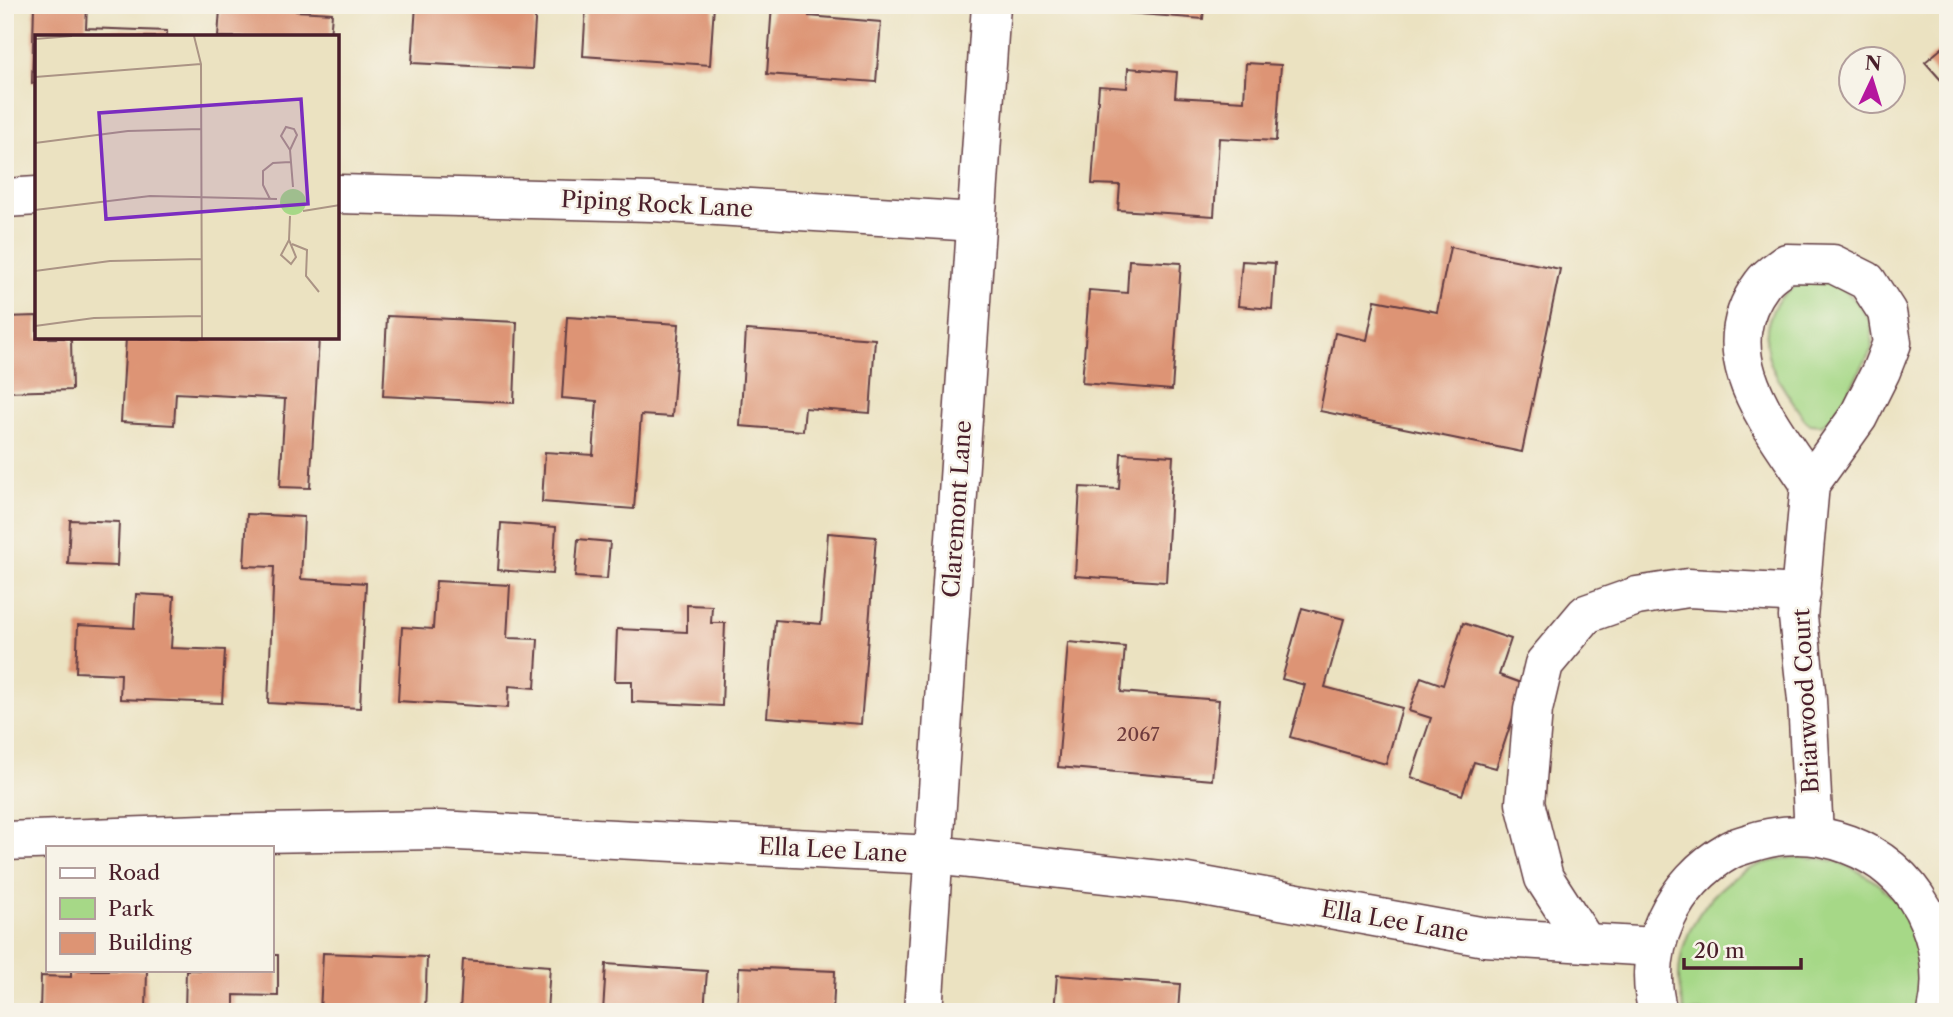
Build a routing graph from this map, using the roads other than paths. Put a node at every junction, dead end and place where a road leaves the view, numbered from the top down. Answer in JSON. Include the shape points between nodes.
{"nodes":[{"id":1,"x":990,"y":5,"type":"edge"},
{"id":2,"x":340,"y":194,"type":"edge"},
{"id":3,"x":35,"y":196,"type":"edge"},
{"id":4,"x":5,"y":198,"type":"edge"},
{"id":5,"x":976,"y":222,"type":"junction"},
{"id":6,"x":1810,"y":484,"type":"junction"},
{"id":7,"x":1801,"y":594,"type":"junction"},
{"id":8,"x":1814,"y":835,"type":"junction"},
{"id":9,"x":5,"y":841,"type":"edge"},
{"id":10,"x":934,"y":855,"type":"junction"},
{"id":11,"x":1940,"y":933,"type":"edge"},
{"id":12,"x":1586,"y":943,"type":"junction"},
{"id":13,"x":1655,"y":947,"type":"junction"},
{"id":14,"x":923,"y":1012,"type":"edge"},
{"id":15,"x":1658,"y":1012,"type":"edge"},
{"id":16,"x":1937,"y":1012,"type":"edge"}],
"edges":[{"from":1,"to":5,"type":"street","name":"Claremont Lane"},
{"from":2,"to":5,"type":"street","name":"Piping Rock Lane","via":[[652,202]]},
{"from":3,"to":4,"type":"street"},
{"from":5,"to":10,"type":"street","name":"Claremont Lane"},
{"from":6,"to":6,"type":"street","via":[[1858,417],[1892,343],[1887,312],[1867,281],[1833,264],[1787,263],[1763,282],[1748,309],[1740,340],[1755,400]]},
{"from":6,"to":7,"type":"street","name":"Briarwood Court"},
{"from":7,"to":8,"type":"street","name":"Briarwood Court","via":[[1798,617]]},
{"from":7,"to":12,"type":"street","via":[[1688,588],[1637,596],[1586,614],[1544,664],[1533,710],[1525,803],[1544,878]]},
{"from":8,"to":11,"type":"street","via":[[1852,845],[1886,865],[1914,892]]},
{"from":8,"to":13,"type":"street","via":[[1772,836],[1731,849],[1696,874],[1670,907]]},
{"from":9,"to":10,"type":"street","name":"Ella Lee Lane","via":[[437,830]]},
{"from":10,"to":12,"type":"street","name":"Ella Lee Lane","via":[[1187,883],[1485,937]]},
{"from":10,"to":14,"type":"street","name":"Claremont Lane"},
{"from":11,"to":16,"type":"street"},
{"from":12,"to":13,"type":"street","name":"Ella Lee Lane"},
{"from":13,"to":15,"type":"street","via":[[1653,993]]}]}
